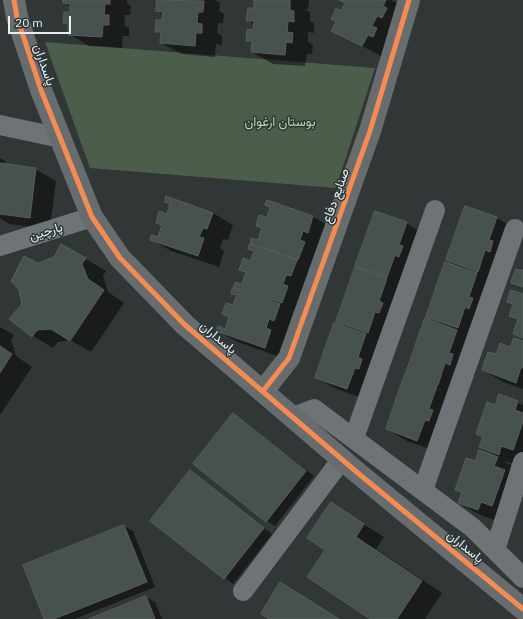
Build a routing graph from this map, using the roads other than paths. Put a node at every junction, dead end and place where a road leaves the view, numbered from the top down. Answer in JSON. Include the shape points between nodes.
{"nodes":[{"id":1,"x":14,"y":0,"type":"edge"},
{"id":2,"x":409,"y":0,"type":"edge"},
{"id":3,"x":0,"y":125,"type":"edge"},
{"id":4,"x":61,"y":138,"type":"junction"},
{"id":5,"x":435,"y":210,"type":"dead end"},
{"id":6,"x":92,"y":218,"type":"junction"},
{"id":7,"x":515,"y":229,"type":"dead end"},
{"id":8,"x":0,"y":246,"type":"edge"},
{"id":9,"x":264,"y":391,"type":"junction"},
{"id":10,"x":293,"y":417,"type":"junction"},
{"id":11,"x":354,"y":438,"type":"junction"},
{"id":12,"x":342,"y":459,"type":"junction"},
{"id":13,"x":523,"y":462,"type":"edge"},
{"id":14,"x":423,"y":490,"type":"junction"},
{"id":15,"x":496,"y":550,"type":"junction"},
{"id":16,"x":523,"y":578,"type":"edge"},
{"id":17,"x":243,"y":591,"type":"dead end"},
{"id":18,"x":523,"y":609,"type":"edge"}],
"edges":[{"from":1,"to":4,"type":"street","name":"پاسداران","via":[[17,17],[41,90]]},
{"from":2,"to":9,"type":"street","name":"صنایع دفاع","via":[[370,131],[289,358]]},
{"from":3,"to":4,"type":"street"},
{"from":4,"to":6,"type":"street","name":"پاسداران"},
{"from":5,"to":11,"type":"street"},
{"from":6,"to":8,"type":"street","name":"پارچین"},
{"from":6,"to":9,"type":"street","name":"پاسداران","via":[[120,258],[185,325]]},
{"from":7,"to":14,"type":"street"},
{"from":9,"to":10,"type":"street","name":"پاسداران"},
{"from":10,"to":11,"type":"street","via":[[314,409]]},
{"from":10,"to":12,"type":"street","name":"پاسداران"},
{"from":11,"to":14,"type":"street"},
{"from":12,"to":17,"type":"street"},
{"from":12,"to":18,"type":"street","name":"پاسداران"},
{"from":13,"to":15,"type":"street"},
{"from":14,"to":15,"type":"street","via":[[473,528]]},
{"from":15,"to":16,"type":"street"}]}
